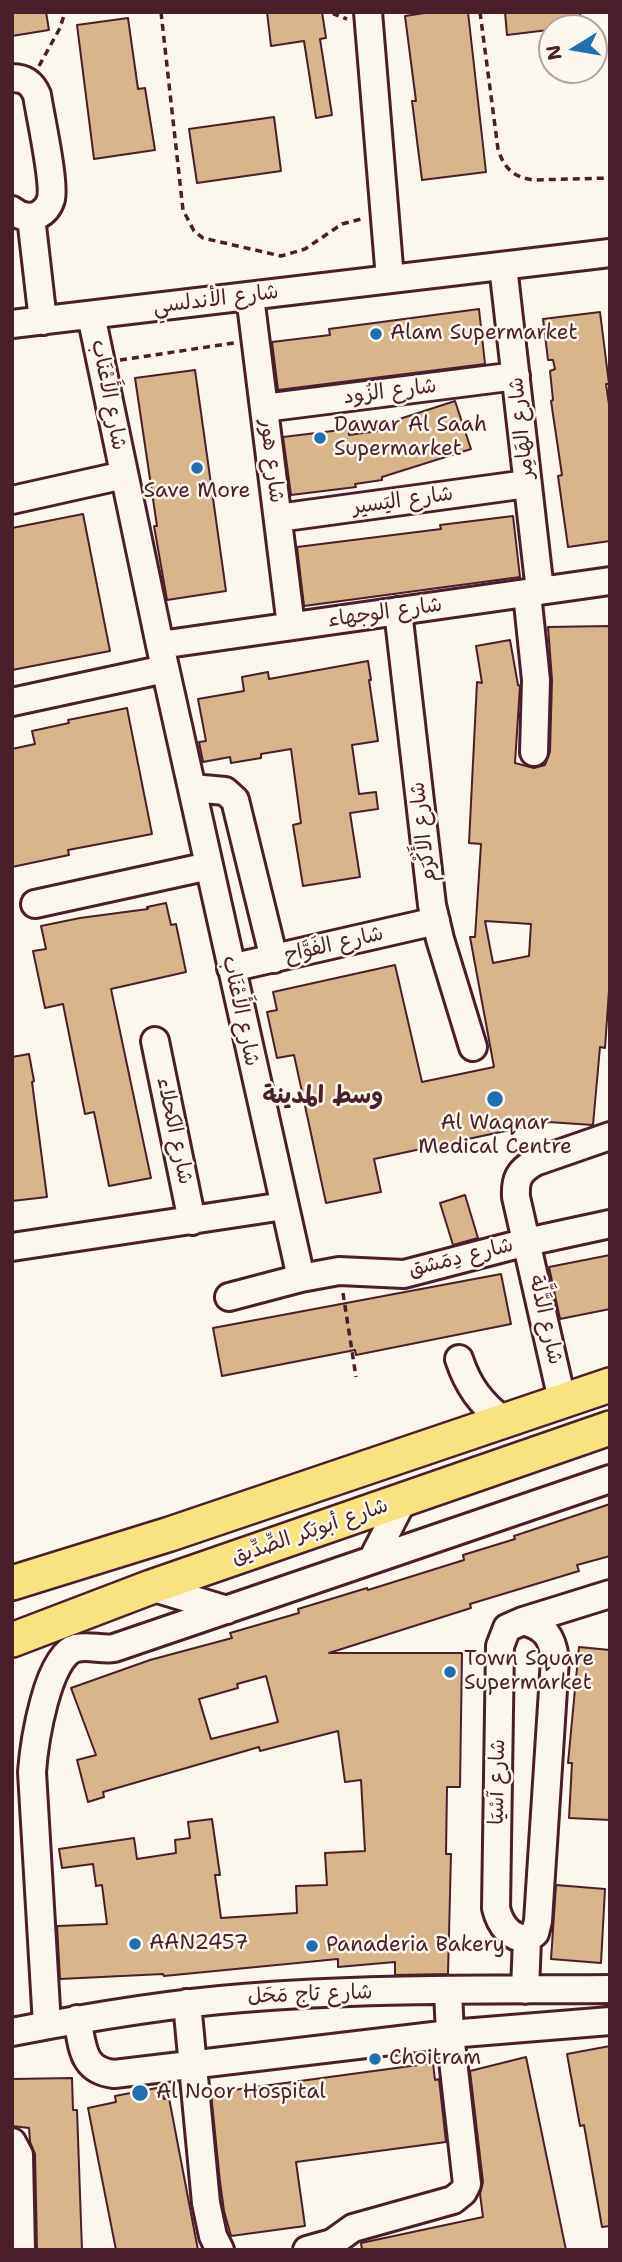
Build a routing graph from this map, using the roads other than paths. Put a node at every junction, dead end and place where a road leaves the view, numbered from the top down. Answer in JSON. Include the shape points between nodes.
{"nodes":[{"id":1,"x":368,"y":12,"type":"edge"},
{"id":2,"x":21,"y":81,"type":"edge"},
{"id":3,"x":22,"y":214,"type":"edge"},
{"id":4,"x":610,"y":253,"type":"edge"},
{"id":5,"x":503,"y":265,"type":"junction"},
{"id":6,"x":390,"y":279,"type":"junction"},
{"id":7,"x":250,"y":296,"type":"junction"},
{"id":8,"x":92,"y":315,"type":"junction"},
{"id":9,"x":43,"y":321,"type":"junction"},
{"id":10,"x":12,"y":324,"type":"edge"},
{"id":11,"x":516,"y":376,"type":"junction"},
{"id":12,"x":264,"y":408,"type":"junction"},
{"id":13,"x":124,"y":475,"type":"junction"},
{"id":14,"x":527,"y":484,"type":"junction"},
{"id":15,"x":12,"y":500,"type":"edge"},
{"id":16,"x":278,"y":518,"type":"junction"},
{"id":17,"x":610,"y":581,"type":"edge"},
{"id":18,"x":533,"y":592,"type":"junction"},
{"id":19,"x":398,"y":611,"type":"junction"},
{"id":20,"x":291,"y":626,"type":"junction"},
{"id":21,"x":163,"y":657,"type":"junction"},
{"id":22,"x":12,"y":702,"type":"edge"},
{"id":23,"x":534,"y":752,"type":"dead end"},
{"id":24,"x":192,"y":788,"type":"junction"},
{"id":25,"x":209,"y":866,"type":"junction"},
{"id":26,"x":35,"y":904,"type":"dead end"},
{"id":27,"x":436,"y":921,"type":"junction"},
{"id":28,"x":274,"y":958,"type":"junction"},
{"id":29,"x":231,"y":968,"type":"junction"},
{"id":30,"x":155,"y":1041,"type":"dead end"},
{"id":31,"x":473,"y":1047,"type":"dead end"},
{"id":32,"x":610,"y":1136,"type":"edge"},
{"id":33,"x":284,"y":1206,"type":"junction"},
{"id":34,"x":192,"y":1221,"type":"junction"},
{"id":35,"x":610,"y":1224,"type":"edge"},
{"id":36,"x":527,"y":1242,"type":"junction"},
{"id":37,"x":12,"y":1247,"type":"edge"},
{"id":38,"x":301,"y":1278,"type":"junction"},
{"id":39,"x":229,"y":1297,"type":"dead end"},
{"id":40,"x":459,"y":1359,"type":"dead end"},
{"id":41,"x":610,"y":1385,"type":"edge"},
{"id":42,"x":562,"y":1400,"type":"junction"},
{"id":43,"x":504,"y":1421,"type":"junction"},
{"id":44,"x":610,"y":1428,"type":"edge"},
{"id":45,"x":610,"y":1479,"type":"edge"},
{"id":46,"x":403,"y":1500,"type":"junction"},
{"id":47,"x":170,"y":1534,"type":"junction"},
{"id":48,"x":372,"y":1560,"type":"junction"},
{"id":49,"x":12,"y":1583,"type":"edge"},
{"id":50,"x":151,"y":1587,"type":"junction"},
{"id":51,"x":610,"y":1594,"type":"edge"},
{"id":52,"x":12,"y":1607,"type":"edge"},
{"id":53,"x":228,"y":1610,"type":"junction"},
{"id":54,"x":523,"y":1621,"type":"junction"},
{"id":55,"x":19,"y":1641,"type":"edge"},
{"id":56,"x":527,"y":1940,"type":"junction"},
{"id":57,"x":610,"y":1989,"type":"edge"},
{"id":58,"x":538,"y":1990,"type":"junction"},
{"id":59,"x":448,"y":1991,"type":"junction"},
{"id":60,"x":187,"y":2003,"type":"junction"},
{"id":61,"x":77,"y":2019,"type":"junction"},
{"id":62,"x":610,"y":2021,"type":"edge"},
{"id":63,"x":47,"y":2025,"type":"junction"},
{"id":64,"x":537,"y":2027,"type":"junction"},
{"id":65,"x":12,"y":2032,"type":"edge"},
{"id":66,"x":450,"y":2034,"type":"junction"},
{"id":67,"x":194,"y":2064,"type":"junction"},
{"id":68,"x":12,"y":2142,"type":"edge"},
{"id":69,"x":333,"y":2246,"type":"edge"},
{"id":70,"x":20,"y":2250,"type":"edge"},
{"id":71,"x":220,"y":2250,"type":"edge"},
{"id":72,"x":307,"y":2250,"type":"edge"}],
"edges":[{"from":1,"to":6,"type":"street"},
{"from":2,"to":3,"type":"street","via":[[37,95],[52,189],[43,212]]},
{"from":3,"to":9,"type":"street"},
{"from":4,"to":5,"type":"street","name":"شارع الأندلسي"},
{"from":5,"to":6,"type":"street","name":"شارع الأندلسي"},
{"from":5,"to":11,"type":"street","name":"شارع الهَامِر"},
{"from":6,"to":7,"type":"street","name":"شارع الأندلسي"},
{"from":7,"to":8,"type":"street","name":"شارع الأندلسي"},
{"from":7,"to":12,"type":"street","name":"شارع هور"},
{"from":8,"to":9,"type":"street","name":"شارع الأندلسي"},
{"from":8,"to":13,"type":"street","name":"شارع الأَعْنَاب"},
{"from":9,"to":10,"type":"street","name":"شارع الأندلسي"},
{"from":11,"to":12,"type":"street","name":"شارع الزُود"},
{"from":11,"to":14,"type":"street","name":"شارع الهَامِر"},
{"from":12,"to":16,"type":"street","name":"شارع هور"},
{"from":13,"to":15,"type":"street","name":"شارع الأَعْنَاب"},
{"from":13,"to":21,"type":"street","name":"شارع الأَعْنَاب"},
{"from":14,"to":16,"type":"street","name":"شارع اليَسير"},
{"from":14,"to":18,"type":"street","name":"شارع الهَامِر"},
{"from":16,"to":20,"type":"street","name":"شارع هور"},
{"from":17,"to":18,"type":"street","name":"شارع الوجهاء"},
{"from":18,"to":19,"type":"street","name":"شارع الوجهاء"},
{"from":18,"to":23,"type":"street","name":"شارع الهَامِر"},
{"from":19,"to":20,"type":"street","name":"شارع الوجهاء"},
{"from":19,"to":27,"type":"street","name":"شارع الأَكْرَم"},
{"from":20,"to":21,"type":"street","name":"شارع الوجهاء"},
{"from":21,"to":22,"type":"street"},
{"from":21,"to":24,"type":"street","name":"شارع الأَعْنَاب"},
{"from":24,"to":25,"type":"street","name":"شارع الأَعْنَاب"},
{"from":24,"to":28,"type":"street","via":[[225,791],[235,800]]},
{"from":25,"to":26,"type":"street"},
{"from":25,"to":29,"type":"street","name":"شارع الأَعْنَاب"},
{"from":27,"to":28,"type":"street","name":"شارع الفَوَّاح"},
{"from":27,"to":31,"type":"street","name":"شارع الأَكْرَم"},
{"from":28,"to":29,"type":"street","name":"شارع الفَوَّاح"},
{"from":29,"to":33,"type":"street","name":"شارع الأَعْنَاب"},
{"from":30,"to":34,"type":"street","name":"شارع الكحلاء"},
{"from":32,"to":36,"type":"street","name":"شارع الدَّلَّة","via":[[535,1162],[519,1174],[516,1197]]},
{"from":33,"to":34,"type":"street"},
{"from":33,"to":38,"type":"street","name":"شارع الأَعْنَاب"},
{"from":34,"to":37,"type":"street"},
{"from":35,"to":36,"type":"street","name":"شارع دِمَشق"},
{"from":36,"to":38,"type":"street","name":"شارع دِمَشق","via":[[404,1274],[339,1271]]},
{"from":36,"to":42,"type":"street","name":"شارع الدَّلَّة"},
{"from":38,"to":39,"type":"street","name":"شارع دِمَشق"},
{"from":40,"to":43,"type":"street","via":[[475,1394]]},
{"from":41,"to":42,"type":"main road","name":"شارع أبوبَكر الصِّدِّيق"},
{"from":42,"to":43,"type":"main road","name":"شارع أبوبَكر الصِّدِّيق"},
{"from":43,"to":47,"type":"main road","name":"شارع أبوبَكر الصِّدِّيق"},
{"from":44,"to":46,"type":"main road","name":"شارع أبوبَكر الصِّدِّيق"},
{"from":45,"to":48,"type":"street"},
{"from":46,"to":48,"type":"street"},
{"from":46,"to":50,"type":"main road","name":"شارع أبوبَكر الصِّدِّيق"},
{"from":47,"to":49,"type":"main road","name":"شارع أبوبَكر الصِّدِّيق"},
{"from":47,"to":52,"type":"main road","via":[[156,1549],[118,1571]]},
{"from":48,"to":53,"type":"street"},
{"from":50,"to":53,"type":"street"},
{"from":50,"to":55,"type":"main road","name":"شارع أبوبَكر الصِّدِّيق"},
{"from":51,"to":54,"type":"street","name":"شارع آسْيَا"},
{"from":53,"to":63,"type":"street","via":[[114,1648],[76,1648],[56,1667],[34,1744],[32,1772]]},
{"from":54,"to":56,"type":"street","via":[[545,1630],[555,1659],[538,1921]]},
{"from":54,"to":56,"type":"street","name":"شارع آسْيَا","via":[[506,1628],[500,1646],[496,1908],[509,1932]]},
{"from":56,"to":58,"type":"street"},
{"from":57,"to":58,"type":"street","name":"شارع تاج مَحَل"},
{"from":58,"to":59,"type":"street","name":"شارع تاج مَحَل"},
{"from":58,"to":64,"type":"street"},
{"from":59,"to":60,"type":"street","name":"شارع تاج مَحَل","via":[[295,1994]]},
{"from":59,"to":66,"type":"street"},
{"from":60,"to":61,"type":"street","name":"شارع تاج مَحَل"},
{"from":60,"to":67,"type":"street"},
{"from":61,"to":63,"type":"street","name":"شارع تاج مَحَل"},
{"from":61,"to":67,"type":"street","via":[[85,2054],[96,2070],[114,2074]]},
{"from":62,"to":64,"type":"street"},
{"from":63,"to":65,"type":"street","name":"شارع تاج مَحَل"},
{"from":64,"to":66,"type":"street"},
{"from":66,"to":67,"type":"street"},
{"from":66,"to":69,"type":"street","via":[[467,2184],[463,2192],[453,2200],[353,2228]]},
{"from":67,"to":71,"type":"street","via":[[206,2203]]},
{"from":68,"to":70,"type":"street","via":[[19,2155]]},
{"from":69,"to":72,"type":"street"}]}
